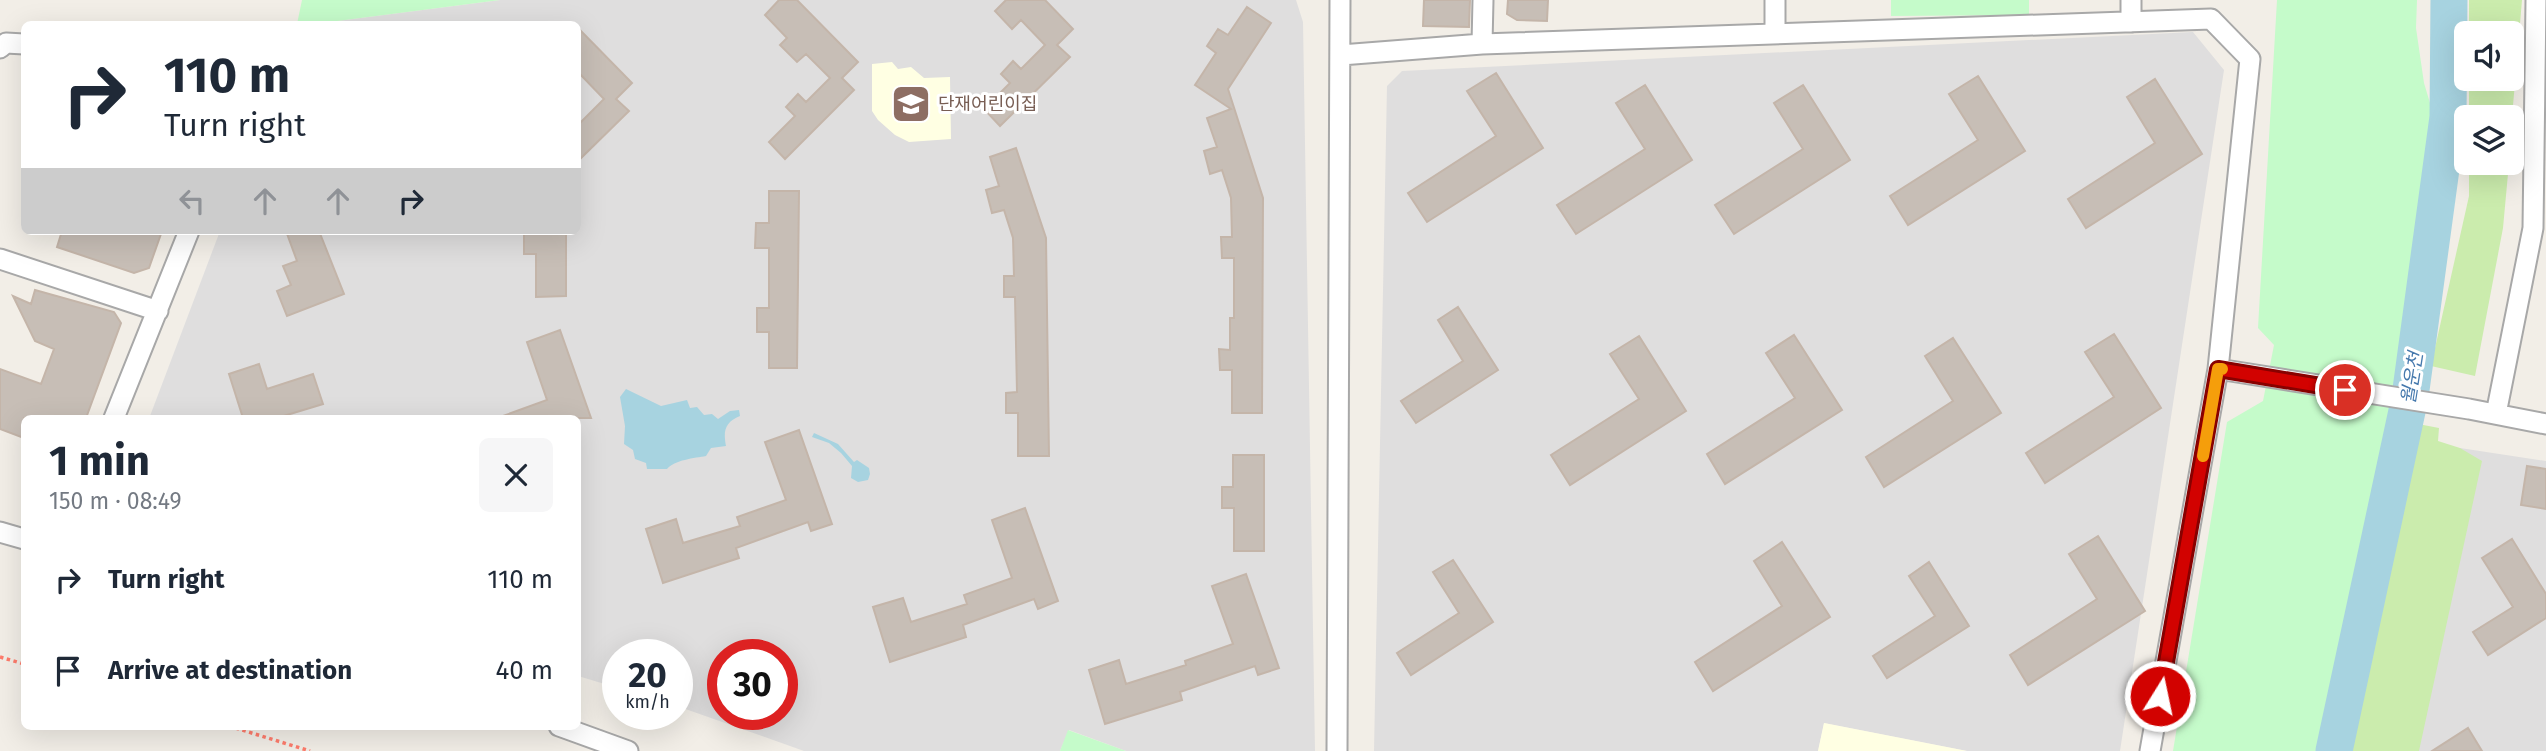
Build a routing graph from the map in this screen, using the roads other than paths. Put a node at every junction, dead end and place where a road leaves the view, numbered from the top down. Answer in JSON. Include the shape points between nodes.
{"nodes":[{"id":1,"x":1340,"y":0,"type":"edge"},
{"id":2,"x":1483,"y":0,"type":"edge"},
{"id":3,"x":1775,"y":0,"type":"edge"},
{"id":4,"x":2131,"y":0,"type":"edge"},
{"id":5,"x":2536,"y":0,"type":"edge"},
{"id":6,"x":2131,"y":22,"type":"junction"},
{"id":7,"x":1775,"y":34,"type":"junction"},
{"id":8,"x":21,"y":44,"type":"edge"},
{"id":9,"x":1482,"y":44,"type":"junction"},
{"id":10,"x":0,"y":48,"type":"edge"},
{"id":11,"x":1341,"y":55,"type":"junction"},
{"id":12,"x":187,"y":235,"type":"edge"},
{"id":13,"x":2539,"y":239,"type":"edge"},
{"id":14,"x":0,"y":259,"type":"edge"},
{"id":15,"x":158,"y":310,"type":"junction"},
{"id":16,"x":2218,"y":369,"type":"junction"},
{"id":17,"x":2496,"y":414,"type":"junction"},
{"id":18,"x":115,"y":415,"type":"edge"},
{"id":19,"x":2546,"y":424,"type":"edge"},
{"id":20,"x":0,"y":532,"type":"edge"},
{"id":21,"x":21,"y":538,"type":"edge"},
{"id":22,"x":570,"y":730,"type":"edge"},
{"id":23,"x":628,"y":751,"type":"edge"},
{"id":24,"x":1337,"y":751,"type":"edge"},
{"id":25,"x":2150,"y":751,"type":"edge"}],
"edges":[{"from":1,"to":11,"type":"street"},
{"from":2,"to":9,"type":"street"},
{"from":3,"to":7,"type":"street"},
{"from":4,"to":6,"type":"street"},
{"from":5,"to":13,"type":"street"},
{"from":6,"to":7,"type":"street"},
{"from":6,"to":16,"type":"street","via":[[2211,19],[2250,59]]},
{"from":7,"to":9,"type":"street"},
{"from":8,"to":10,"type":"street"},
{"from":9,"to":11,"type":"street"},
{"from":11,"to":24,"type":"street"},
{"from":12,"to":15,"type":"street"},
{"from":13,"to":17,"type":"street"},
{"from":14,"to":15,"type":"street"},
{"from":15,"to":18,"type":"street"},
{"from":16,"to":17,"type":"street"},
{"from":16,"to":25,"type":"street"},
{"from":17,"to":19,"type":"street"},
{"from":20,"to":21,"type":"street"},
{"from":22,"to":23,"type":"street"}]}
